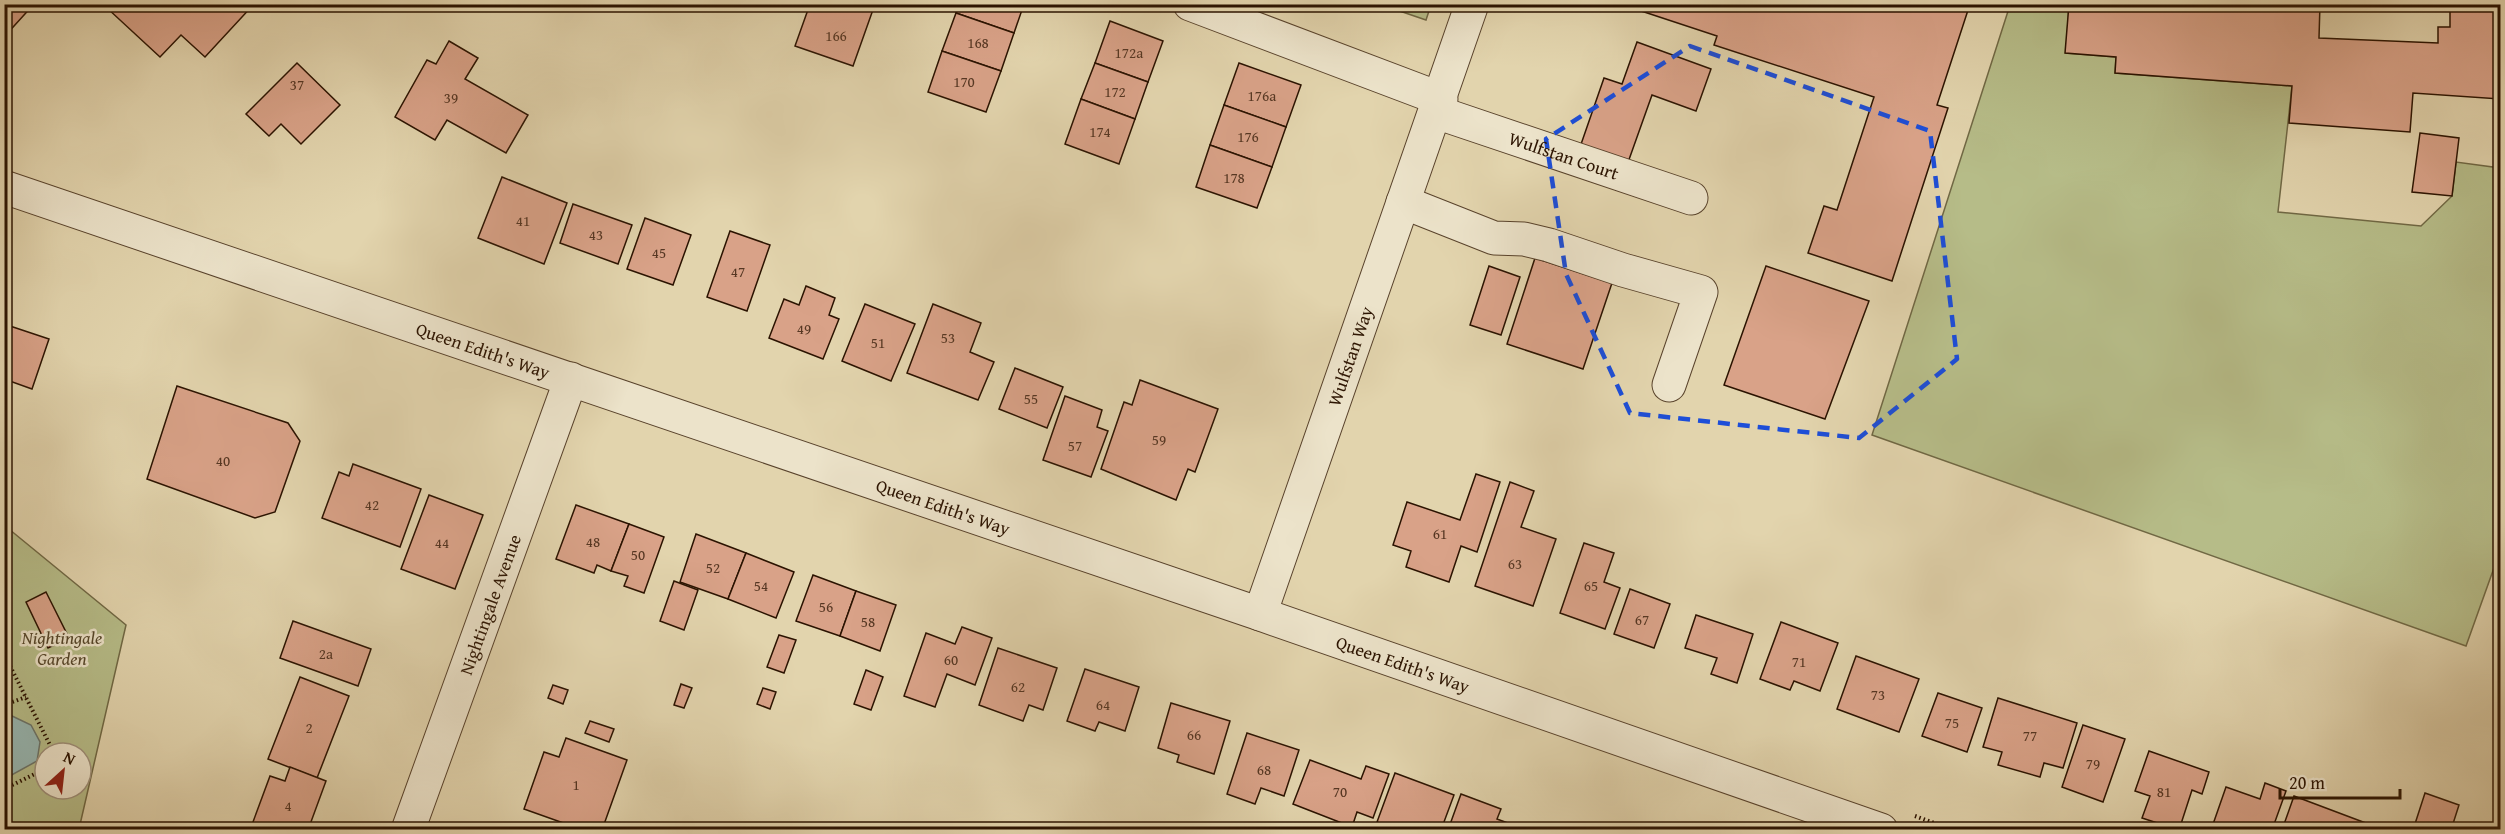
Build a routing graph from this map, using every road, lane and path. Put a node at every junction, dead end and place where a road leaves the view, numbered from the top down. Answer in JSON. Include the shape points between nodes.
{"nodes":[{"id":1,"x":1190,"y":4,"type":"edge"},
{"id":2,"x":1472,"y":4,"type":"edge"},
{"id":3,"x":1438,"y":106,"type":"junction"},
{"id":4,"x":4,"y":188,"type":"edge"},
{"id":5,"x":1691,"y":198,"type":"dead end"},
{"id":6,"x":1402,"y":202,"type":"junction"},
{"id":7,"x":571,"y":379,"type":"junction"},
{"id":8,"x":1669,"y":385,"type":"dead end"},
{"id":9,"x":1260,"y":614,"type":"junction"},
{"id":10,"x":4,"y":654,"type":"edge"},
{"id":11,"x":26,"y":697,"type":"junction"},
{"id":12,"x":4,"y":705,"type":"edge"},
{"id":13,"x":48,"y":741,"type":"edge"},
{"id":14,"x":33,"y":775,"type":"edge"},
{"id":15,"x":4,"y":789,"type":"edge"},
{"id":16,"x":408,"y":830,"type":"edge"},
{"id":17,"x":1881,"y":830,"type":"edge"}],
"edges":[{"from":1,"to":3,"type":"street"},
{"from":2,"to":3,"type":"street","name":"Wulfstan Way"},
{"from":3,"to":5,"type":"street","name":"Wulfstan Court"},
{"from":3,"to":6,"type":"street","name":"Wulfstan Way"},
{"from":4,"to":7,"type":"street","name":"Queen Edith's Way"},
{"from":6,"to":8,"type":"street","via":[[1494,238],[1549,245],[1701,292]]},
{"from":6,"to":9,"type":"street","name":"Wulfstan Way"},
{"from":7,"to":9,"type":"street","name":"Queen Edith's Way"},
{"from":7,"to":16,"type":"street","name":"Nightingale Avenue"},
{"from":9,"to":17,"type":"street","name":"Queen Edith's Way"},
{"from":10,"to":11,"type":"path"},
{"from":11,"to":12,"type":"path"},
{"from":11,"to":13,"type":"path"},
{"from":14,"to":15,"type":"path"}]}
